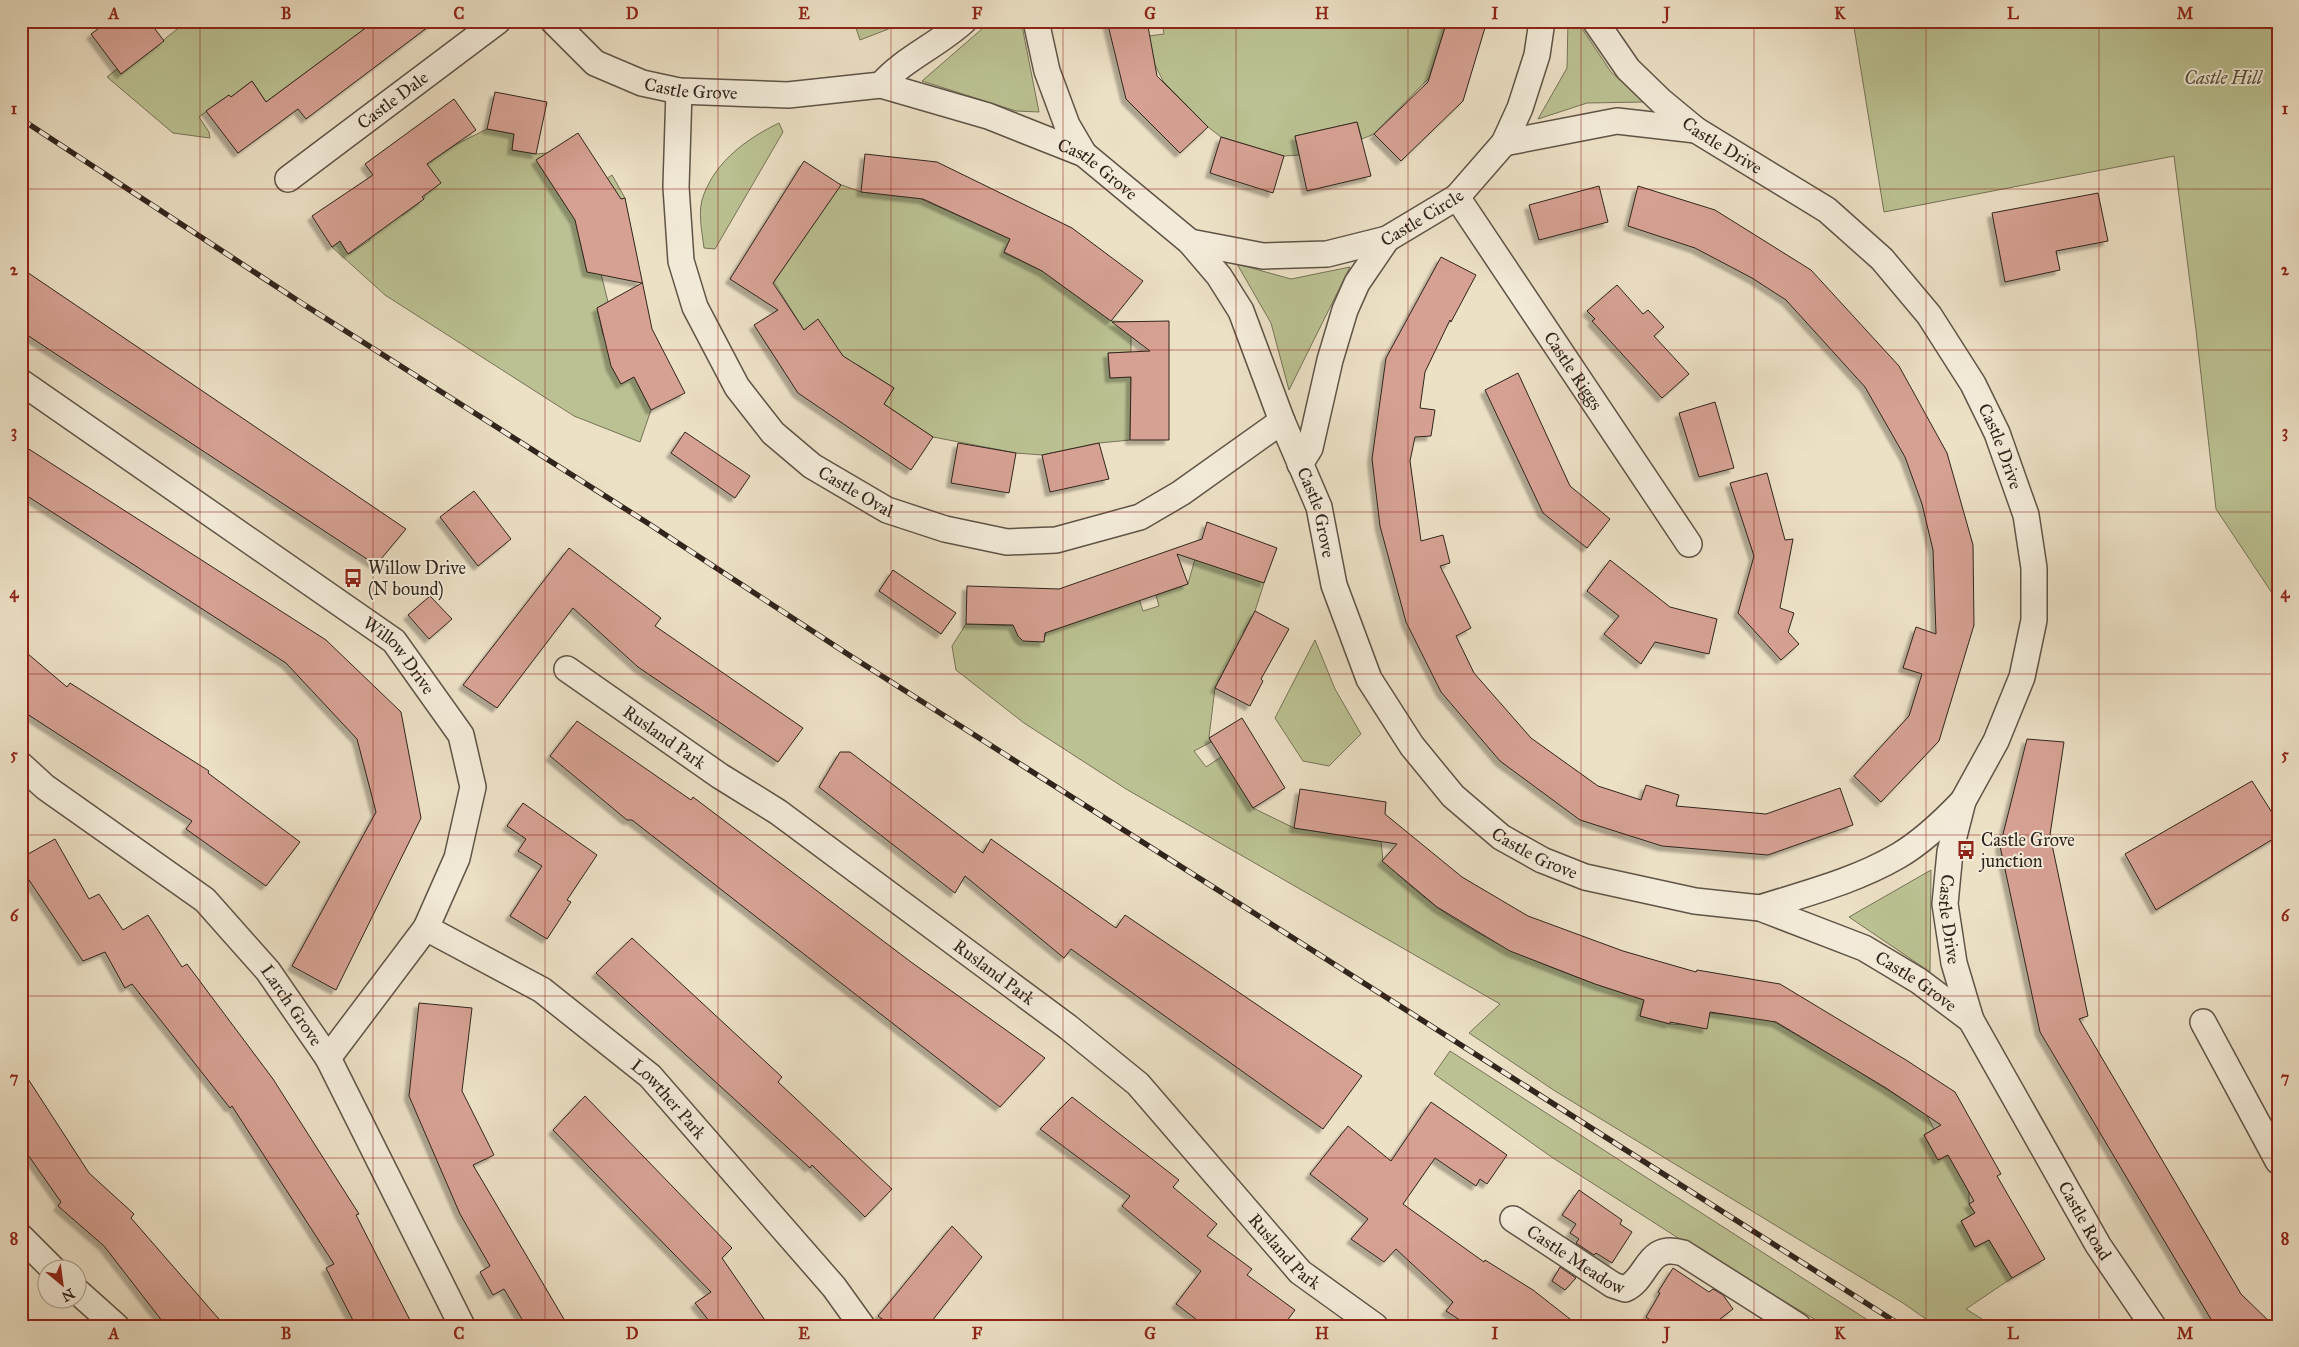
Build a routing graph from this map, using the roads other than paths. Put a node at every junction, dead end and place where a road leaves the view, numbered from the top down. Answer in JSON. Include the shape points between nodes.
{"nodes":[{"id":1,"x":498,"y":21,"type":"edge"},
{"id":2,"x":553,"y":21,"type":"edge"},
{"id":3,"x":1036,"y":21,"type":"edge"},
{"id":4,"x":1542,"y":21,"type":"edge"},
{"id":5,"x":1595,"y":21,"type":"edge"},
{"id":6,"x":955,"y":24,"type":"edge"},
{"id":7,"x":881,"y":85,"type":"junction"},
{"id":8,"x":678,"y":92,"type":"junction"},
{"id":9,"x":1696,"y":130,"type":"junction"},
{"id":10,"x":1504,"y":143,"type":"junction"},
{"id":11,"x":1084,"y":154,"type":"junction"},
{"id":12,"x":288,"y":180,"type":"dead end"},
{"id":13,"x":1457,"y":197,"type":"junction"},
{"id":14,"x":1387,"y":239,"type":"junction"},
{"id":15,"x":1190,"y":242,"type":"junction"},
{"id":16,"x":21,"y":382,"type":"edge"},
{"id":17,"x":1282,"y":421,"type":"junction"},
{"id":18,"x":1300,"y":464,"type":"junction"},
{"id":19,"x":1689,"y":544,"type":"dead end"},
{"id":20,"x":568,"y":669,"type":"dead end"},
{"id":21,"x":21,"y":766,"type":"edge"},
{"id":22,"x":1963,"y":801,"type":"junction"},
{"id":23,"x":1760,"y":908,"type":"junction"},
{"id":24,"x":426,"y":928,"type":"junction"},
{"id":25,"x":1971,"y":1020,"type":"junction"},
{"id":26,"x":2203,"y":1022,"type":"dead end"},
{"id":27,"x":328,"y":1058,"type":"junction"},
{"id":28,"x":2024,"y":1112,"type":"joint"},
{"id":29,"x":2278,"y":1161,"type":"edge"},
{"id":30,"x":1513,"y":1219,"type":"dead end"},
{"id":31,"x":21,"y":1237,"type":"edge"},
{"id":32,"x":44,"y":1260,"type":"edge"},
{"id":33,"x":88,"y":1301,"type":"edge"},
{"id":34,"x":116,"y":1326,"type":"edge"},
{"id":35,"x":462,"y":1326,"type":"edge"},
{"id":36,"x":862,"y":1326,"type":"edge"},
{"id":37,"x":1374,"y":1326,"type":"edge"},
{"id":38,"x":1798,"y":1326,"type":"edge"},
{"id":39,"x":2153,"y":1326,"type":"edge"}],
"edges":[{"from":1,"to":12,"type":"street","name":"Castle Dale"},
{"from":2,"to":8,"type":"street","name":"Castle Grove","via":[[595,63],[642,83]]},
{"from":3,"to":11,"type":"street","via":[[1047,71],[1067,125]]},
{"from":4,"to":10,"type":"street","name":"Castle Circle","via":[[1537,55],[1520,108]]},
{"from":5,"to":9,"type":"street","name":"Castle Drive","via":[[1628,69]]},
{"from":6,"to":7,"type":"street"},
{"from":7,"to":8,"type":"street","name":"Castle Grove","via":[[788,95]]},
{"from":7,"to":11,"type":"street","name":"Castle Grove","via":[[988,116]]},
{"from":8,"to":17,"type":"street","name":"Castle Oval","via":[[676,187],[681,261],[695,307],[737,387],[773,433],[812,466],[887,510],[944,529],[1007,542],[1056,540],[1140,516],[1181,493]]},
{"from":9,"to":10,"type":"street","via":[[1617,121]]},
{"from":9,"to":22,"type":"street","name":"Castle Drive","via":[[1827,210],[1882,259],[1929,315],[1973,384],[1997,434],[2026,515],[2034,568],[2034,620],[2022,677],[1996,741]]},
{"from":10,"to":13,"type":"street","name":"Castle Circle"},
{"from":11,"to":15,"type":"street","name":"Castle Grove"},
{"from":13,"to":14,"type":"street","name":"Castle Circle"},
{"from":13,"to":19,"type":"street","name":"Castle Riggs"},
{"from":14,"to":15,"type":"street","name":"Castle Circle","via":[[1327,254],[1263,256]]},
{"from":14,"to":18,"type":"street","via":[[1357,283],[1345,310],[1310,448]]},
{"from":15,"to":17,"type":"street","name":"Castle Grove","via":[[1219,276],[1241,310]]},
{"from":16,"to":24,"type":"street","name":"Willow Drive","via":[[394,641],[461,734],[473,787],[457,858]]},
{"from":17,"to":18,"type":"street","name":"Castle Grove"},
{"from":18,"to":23,"type":"street","name":"Castle Grove","via":[[1319,507],[1334,585],[1369,679],[1412,746],[1454,796],[1501,837],[1542,860],[1585,876],[1695,901]]},
{"from":20,"to":37,"type":"street","name":"Rusland Park","via":[[720,776],[778,812],[1082,1038],[1138,1084],[1300,1272]]},
{"from":21,"to":27,"type":"street","name":"Larch Grove","via":[[45,787],[205,900],[268,971]]},
{"from":22,"to":23,"type":"street","name":"Castle Grove","via":[[1898,856],[1833,885]]},
{"from":22,"to":25,"type":"street","name":"Castle Drive","via":[[1950,852],[1945,904],[1954,963]]},
{"from":23,"to":25,"type":"street","name":"Castle Grove","via":[[1864,948]]},
{"from":24,"to":27,"type":"street","name":"Willow Drive"},
{"from":24,"to":36,"type":"street","name":"Lowther Park","via":[[542,990],[650,1076],[834,1287]]},
{"from":25,"to":28,"type":"street","name":"Castle Grove"},
{"from":26,"to":29,"type":"street"},
{"from":27,"to":35,"type":"street","name":"Larch Grove"},
{"from":28,"to":39,"type":"street","name":"Castle Road","via":[[2098,1245]]},
{"from":30,"to":38,"type":"street","name":"Castle Meadow","via":[[1613,1285],[1625,1289],[1632,1286],[1648,1262],[1661,1252],[1671,1249],[1683,1253]]},
{"from":31,"to":32,"type":"street"},
{"from":33,"to":34,"type":"street"}]}
